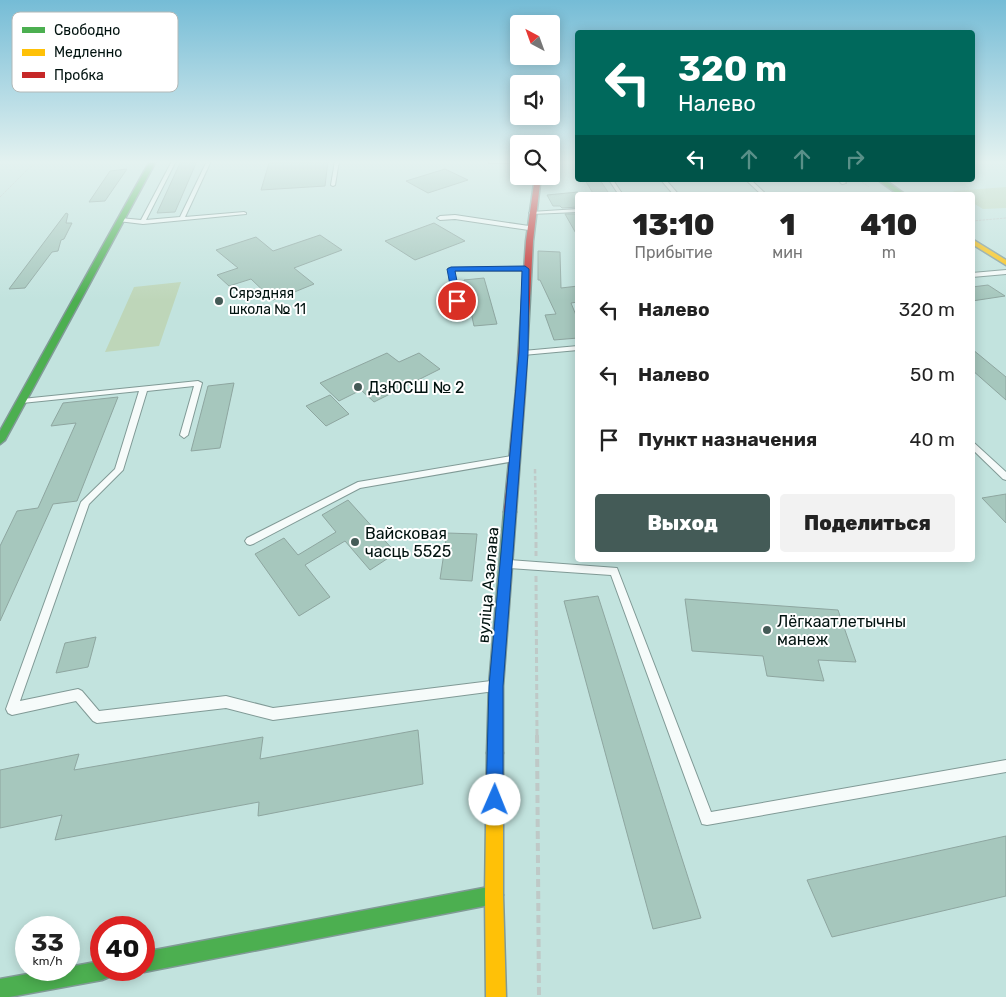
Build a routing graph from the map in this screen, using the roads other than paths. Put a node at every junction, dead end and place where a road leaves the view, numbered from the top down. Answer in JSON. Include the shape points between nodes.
{"nodes":[{"id":1,"x":127,"y":208,"type":"edge"},
{"id":2,"x":150,"y":208,"type":"edge"},
{"id":3,"x":187,"y":208,"type":"edge"},
{"id":4,"x":532,"y":208,"type":"edge"},
{"id":5,"x":575,"y":210,"type":"edge"},
{"id":6,"x":244,"y":213,"type":"dead end"},
{"id":7,"x":531,"y":213,"type":"junction"},
{"id":8,"x":182,"y":218,"type":"junction"},
{"id":9,"x":440,"y":218,"type":"dead end"},
{"id":10,"x":120,"y":220,"type":"junction"},
{"id":11,"x":143,"y":222,"type":"junction"},
{"id":12,"x":530,"y":228,"type":"junction"},
{"id":13,"x":975,"y":243,"type":"edge"},
{"id":14,"x":1006,"y":263,"type":"edge"},
{"id":15,"x":525,"y":269,"type":"junction"},
{"id":16,"x":1006,"y":272,"type":"edge"},
{"id":17,"x":975,"y":275,"type":"edge"},
{"id":18,"x":460,"y":317,"type":"dead end"},
{"id":19,"x":575,"y":348,"type":"edge"},
{"id":20,"x":523,"y":353,"type":"junction"},
{"id":21,"x":144,"y":388,"type":"junction"},
{"id":22,"x":22,"y":401,"type":"junction"},
{"id":23,"x":184,"y":435,"type":"dead end"},
{"id":24,"x":0,"y":440,"type":"edge"},
{"id":25,"x":975,"y":447,"type":"edge"},
{"id":26,"x":515,"y":459,"type":"junction"},
{"id":27,"x":1006,"y":477,"type":"edge"},
{"id":28,"x":250,"y":541,"type":"dead end"},
{"id":29,"x":506,"y":563,"type":"junction"},
{"id":30,"x":496,"y":686,"type":"junction"},
{"id":31,"x":1006,"y":766,"type":"edge"},
{"id":32,"x":494,"y":895,"type":"junction"},
{"id":33,"x":155,"y":960,"type":"edge"},
{"id":34,"x":90,"y":972,"type":"edge"},
{"id":35,"x":0,"y":989,"type":"edge"},
{"id":36,"x":496,"y":997,"type":"edge"}],
"edges":[{"from":1,"to":10,"type":"street"},
{"from":2,"to":11,"type":"lane"},
{"from":3,"to":8,"type":"lane"},
{"from":4,"to":7,"type":"street","name":"вуліца Азалава"},
{"from":5,"to":7,"type":"lane"},
{"from":6,"to":8,"type":"lane"},
{"from":7,"to":12,"type":"street","name":"вуліца Азалава"},
{"from":8,"to":11,"type":"lane"},
{"from":9,"to":12,"type":"lane"},
{"from":10,"to":11,"type":"lane"},
{"from":10,"to":22,"type":"street"},
{"from":12,"to":15,"type":"street","name":"вуліца Азалава"},
{"from":13,"to":14,"type":"street"},
{"from":15,"to":18,"type":"lane","via":[[451,269]]},
{"from":15,"to":20,"type":"street","name":"вуліца Азалава"},
{"from":16,"to":17,"type":"lane"},
{"from":19,"to":20,"type":"lane"},
{"from":20,"to":26,"type":"street","name":"вуліца Азалава"},
{"from":21,"to":22,"type":"lane"},
{"from":21,"to":23,"type":"lane","via":[[198,383]]},
{"from":21,"to":30,"type":"lane","via":[[119,470],[85,502],[12,709],[78,695],[97,717],[226,702],[273,714]]},
{"from":22,"to":24,"type":"street"},
{"from":25,"to":27,"type":"lane"},
{"from":26,"to":28,"type":"lane","via":[[358,486]]},
{"from":26,"to":29,"type":"street","name":"вуліца Азалава"},
{"from":29,"to":30,"type":"street","name":"вуліца Азалава"},
{"from":29,"to":31,"type":"lane","via":[[614,571],[707,819]]},
{"from":30,"to":32,"type":"street","name":"вуліца Азалава"},
{"from":32,"to":33,"type":"street"},
{"from":32,"to":36,"type":"street","name":"вуліца Азалава"},
{"from":34,"to":35,"type":"street"}]}
